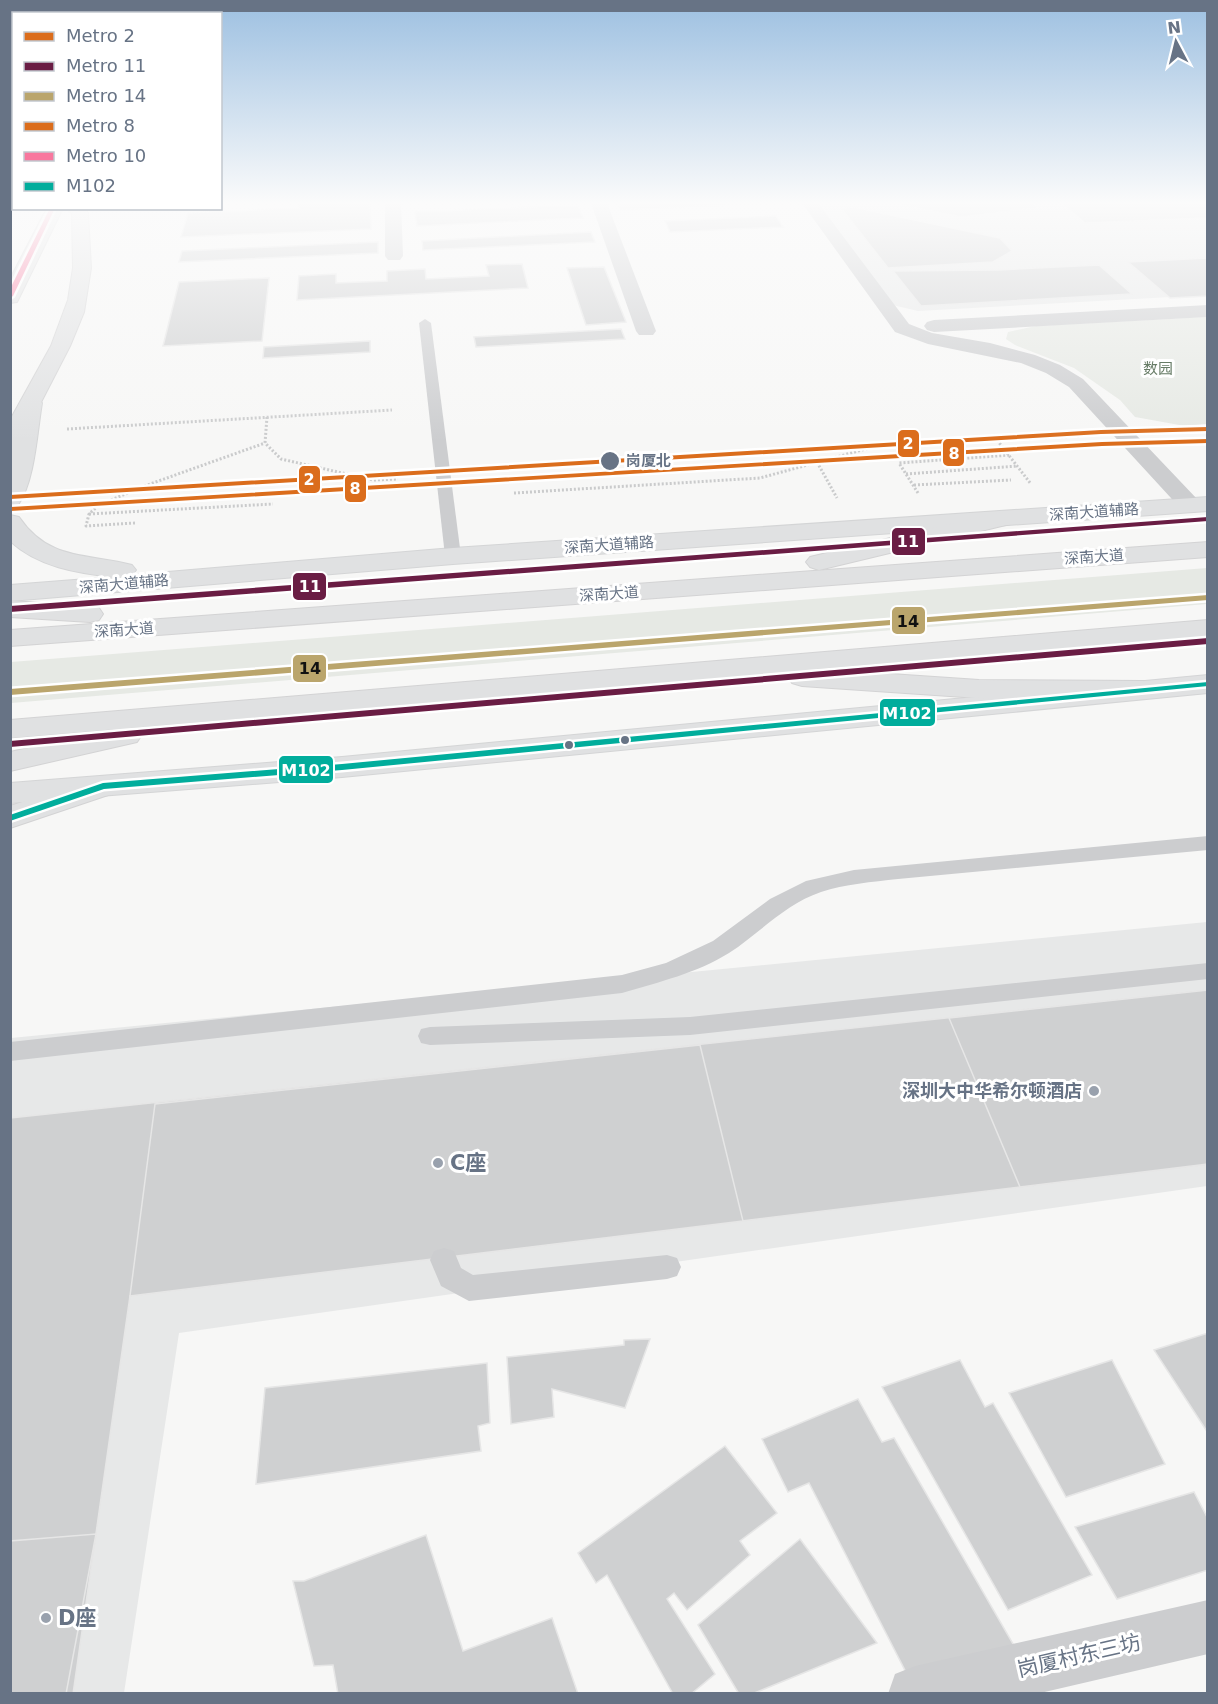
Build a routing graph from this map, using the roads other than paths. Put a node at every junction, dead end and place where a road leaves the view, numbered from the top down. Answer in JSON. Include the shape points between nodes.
{"nodes":[{"id":1,"x":18,"y":283,"type":"edge"},
{"id":2,"x":80,"y":283,"type":"edge"},
{"id":3,"x":628,"y":283,"type":"edge"},
{"id":4,"x":869,"y":283,"type":"edge"},
{"id":5,"x":10,"y":298,"type":"edge"},
{"id":6,"x":1208,"y":311,"type":"edge"},
{"id":7,"x":425,"y":324,"type":"dead end"},
{"id":8,"x":902,"y":328,"type":"junction"},
{"id":9,"x":646,"y":331,"type":"dead end"},
{"id":10,"x":31,"y":404,"type":"junction"},
{"id":11,"x":10,"y":441,"type":"edge"},
{"id":12,"x":10,"y":500,"type":"edge"},
{"id":13,"x":1199,"y":504,"type":"edge"},
{"id":14,"x":1001,"y":519,"type":"junction"},
{"id":15,"x":10,"y":522,"type":"edge"},
{"id":16,"x":1208,"y":549,"type":"edge"},
{"id":17,"x":453,"y":556,"type":"junction"},
{"id":18,"x":281,"y":571,"type":"junction"},
{"id":19,"x":718,"y":585,"type":"junction"},
{"id":20,"x":10,"y":593,"type":"edge"},
{"id":21,"x":10,"y":609,"type":"edge"},
{"id":22,"x":227,"y":622,"type":"junction"},
{"id":23,"x":1208,"y":628,"type":"edge"},
{"id":24,"x":10,"y":638,"type":"edge"},
{"id":25,"x":705,"y":670,"type":"junction"},
{"id":26,"x":1208,"y":684,"type":"edge"},
{"id":27,"x":1143,"y":690,"type":"junction"},
{"id":28,"x":278,"y":706,"type":"junction"},
{"id":29,"x":10,"y":729,"type":"edge"},
{"id":30,"x":10,"y":762,"type":"edge"},
{"id":31,"x":103,"y":786,"type":"junction"},
{"id":32,"x":10,"y":793,"type":"edge"},
{"id":33,"x":10,"y":819,"type":"edge"},
{"id":34,"x":1208,"y":843,"type":"edge"},
{"id":35,"x":1208,"y":971,"type":"edge"},
{"id":36,"x":430,"y":1036,"type":"dead end"},
{"id":37,"x":10,"y":1052,"type":"edge"},
{"id":38,"x":444,"y":1260,"type":"dead end"},
{"id":39,"x":667,"y":1267,"type":"dead end"},
{"id":40,"x":1208,"y":1627,"type":"edge"},
{"id":41,"x":915,"y":1694,"type":"edge"}],
"edges":[{"from":1,"to":5,"type":"main road"},
{"from":2,"to":10,"type":"main road","via":[[66,336]]},
{"from":3,"to":9,"type":"street"},
{"from":4,"to":8,"type":"street"},
{"from":6,"to":8,"type":"street"},
{"from":7,"to":17,"type":"lane"},
{"from":8,"to":13,"type":"street","via":[[928,338],[1028,359],[1053,369],[1076,383]]},
{"from":10,"to":11,"type":"main road"},
{"from":10,"to":12,"type":"main road"},
{"from":13,"to":14,"type":"main road","name":"深南大道辅路"},
{"from":14,"to":17,"type":"main road","name":"深南大道辅路"},
{"from":14,"to":19,"type":"main road"},
{"from":15,"to":18,"type":"main road","via":[[15,533],[33,549],[83,566],[177,572]]},
{"from":16,"to":19,"type":"main road","name":"深南大道"},
{"from":17,"to":18,"type":"main road","name":"深南大道辅路"},
{"from":18,"to":20,"type":"main road","name":"深南大道辅路"},
{"from":19,"to":22,"type":"main road","name":"深南大道"},
{"from":21,"to":22,"type":"main road"},
{"from":22,"to":24,"type":"main road","name":"深南大道"},
{"from":23,"to":25,"type":"main road"},
{"from":25,"to":27,"type":"main road","via":[[904,686]]},
{"from":25,"to":28,"type":"main road"},
{"from":26,"to":27,"type":"main road"},
{"from":27,"to":31,"type":"main road","via":[[354,766]]},
{"from":28,"to":29,"type":"main road"},
{"from":28,"to":30,"type":"main road"},
{"from":31,"to":32,"type":"main road"},
{"from":31,"to":33,"type":"main road"},
{"from":34,"to":37,"type":"lane","via":[[897,872],[814,886],[778,904],[721,947],[673,970],[622,984]]},
{"from":35,"to":36,"type":"lane","via":[[690,1026]]},
{"from":38,"to":39,"type":"lane","via":[[451,1277],[469,1288]]},
{"from":40,"to":41,"type":"street","name":"岗厦村东三坊"}]}
